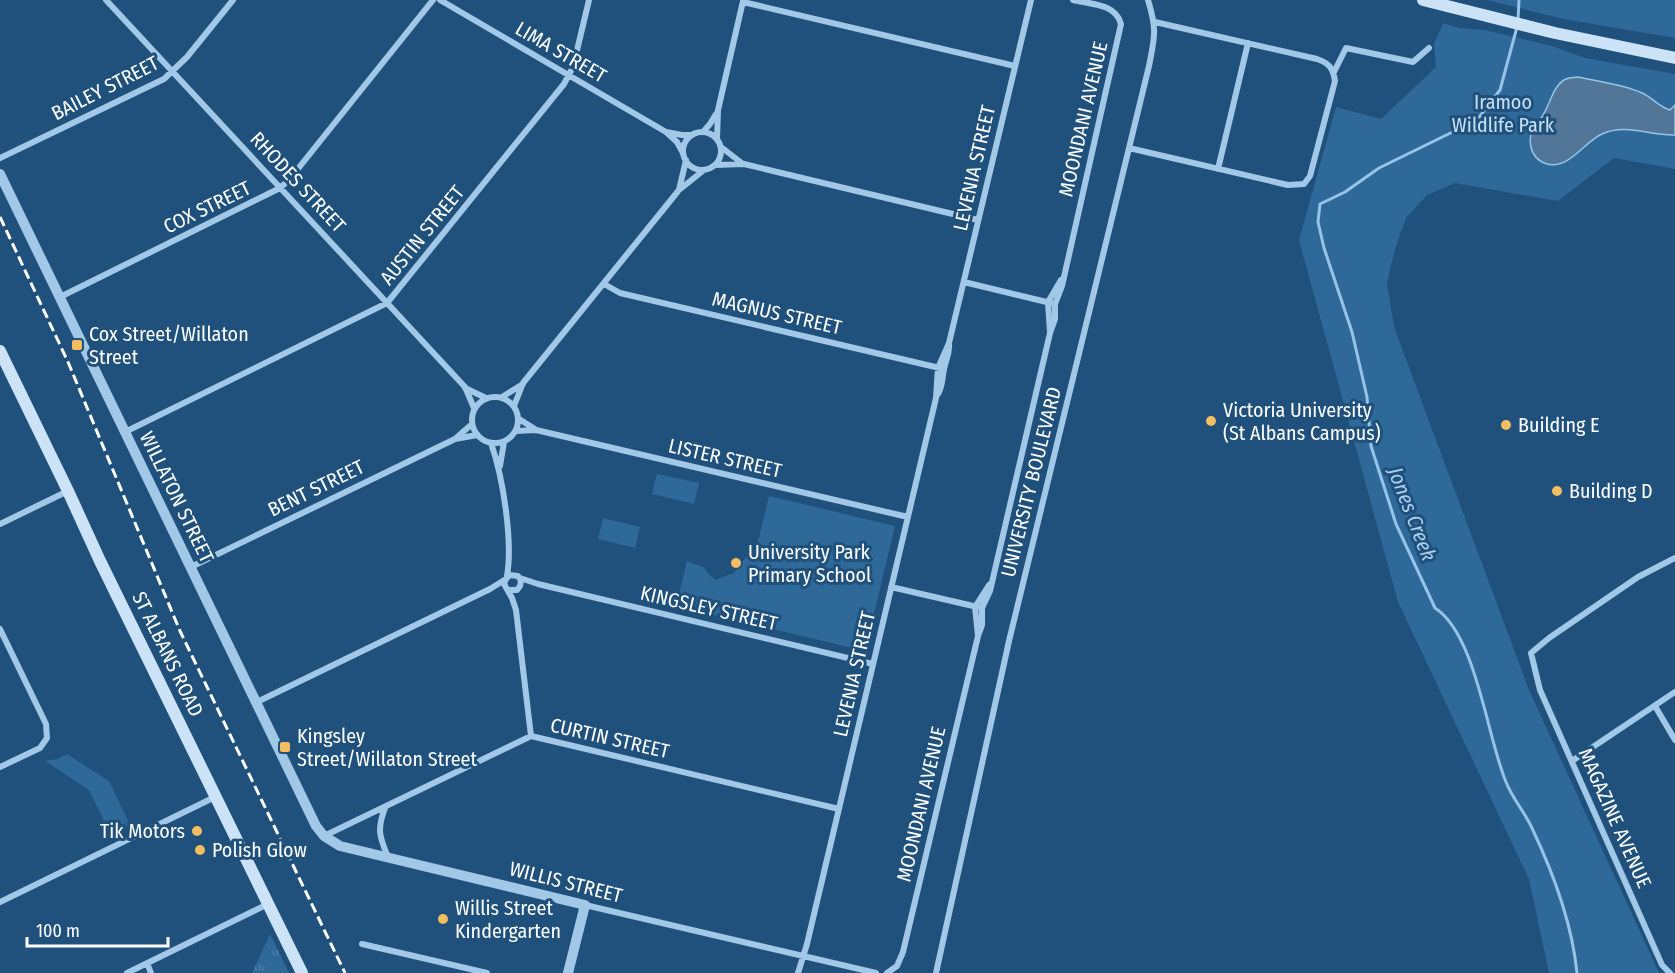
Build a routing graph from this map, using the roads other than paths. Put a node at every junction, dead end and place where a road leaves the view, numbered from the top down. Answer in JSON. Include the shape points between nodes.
{"nodes":[{"id":1,"x":106,"y":0,"type":"edge"},
{"id":2,"x":233,"y":0,"type":"edge"},
{"id":3,"x":432,"y":0,"type":"edge"},
{"id":4,"x":440,"y":0,"type":"edge"},
{"id":5,"x":589,"y":0,"type":"edge"},
{"id":6,"x":1031,"y":0,"type":"edge"},
{"id":7,"x":1073,"y":0,"type":"edge"},
{"id":8,"x":1148,"y":0,"type":"edge"},
{"id":9,"x":1423,"y":0,"type":"edge"},
{"id":10,"x":743,"y":1,"type":"edge"},
{"id":11,"x":1155,"y":22,"type":"junction"},
{"id":12,"x":1248,"y":43,"type":"junction"},
{"id":13,"x":1429,"y":48,"type":"dead end"},
{"id":14,"x":1675,"y":58,"type":"edge"},
{"id":15,"x":1015,"y":66,"type":"junction"},
{"id":16,"x":174,"y":72,"type":"junction"},
{"id":17,"x":1334,"y":72,"type":"junction"},
{"id":18,"x":569,"y":75,"type":"junction"},
{"id":19,"x":718,"y":110,"type":"junction"},
{"id":20,"x":666,"y":132,"type":"junction"},
{"id":21,"x":703,"y":132,"type":"junction"},
{"id":22,"x":693,"y":135,"type":"junction"},
{"id":23,"x":717,"y":139,"type":"junction"},
{"id":24,"x":721,"y":147,"type":"junction"},
{"id":25,"x":1129,"y":148,"type":"junction"},
{"id":26,"x":684,"y":153,"type":"junction"},
{"id":27,"x":0,"y":158,"type":"edge"},
{"id":28,"x":686,"y":160,"type":"junction"},
{"id":29,"x":744,"y":164,"type":"junction"},
{"id":30,"x":715,"y":165,"type":"junction"},
{"id":31,"x":1218,"y":169,"type":"junction"},
{"id":32,"x":704,"y":170,"type":"junction"},
{"id":33,"x":0,"y":174,"type":"edge"},
{"id":34,"x":279,"y":188,"type":"junction"},
{"id":35,"x":679,"y":190,"type":"junction"},
{"id":36,"x":978,"y":220,"type":"junction"},
{"id":37,"x":964,"y":282,"type":"junction"},
{"id":38,"x":604,"y":284,"type":"junction"},
{"id":39,"x":60,"y":297,"type":"junction"},
{"id":40,"x":387,"y":303,"type":"junction"},
{"id":41,"x":1051,"y":303,"type":"junction"},
{"id":42,"x":0,"y":351,"type":"edge"},
{"id":43,"x":941,"y":369,"type":"junction"},
{"id":44,"x":523,"y":383,"type":"junction"},
{"id":45,"x":465,"y":387,"type":"junction"},
{"id":46,"x":486,"y":398,"type":"junction"},
{"id":47,"x":502,"y":398,"type":"junction"},
{"id":48,"x":514,"y":406,"type":"junction"},
{"id":49,"x":474,"y":408,"type":"junction"},
{"id":50,"x":519,"y":419,"type":"junction"},
{"id":51,"x":472,"y":424,"type":"junction"},
{"id":52,"x":536,"y":430,"type":"junction"},
{"id":53,"x":516,"y":431,"type":"junction"},
{"id":54,"x":125,"y":432,"type":"junction"},
{"id":55,"x":477,"y":435,"type":"junction"},
{"id":56,"x":455,"y":439,"type":"junction"},
{"id":57,"x":504,"y":442,"type":"junction"},
{"id":58,"x":492,"y":443,"type":"junction"},
{"id":59,"x":500,"y":467,"type":"junction"},
{"id":60,"x":68,"y":490,"type":"junction"},
{"id":61,"x":908,"y":517,"type":"junction"},
{"id":62,"x":0,"y":524,"type":"edge"},
{"id":63,"x":510,"y":556,"type":"junction"},
{"id":64,"x":1675,"y":558,"type":"edge"},
{"id":65,"x":191,"y":567,"type":"junction"},
{"id":66,"x":519,"y":577,"type":"junction"},
{"id":67,"x":506,"y":578,"type":"junction"},
{"id":68,"x":538,"y":584,"type":"junction"},
{"id":69,"x":891,"y":587,"type":"junction"},
{"id":70,"x":519,"y":588,"type":"junction"},
{"id":71,"x":490,"y":589,"type":"junction"},
{"id":72,"x":507,"y":589,"type":"junction"},
{"id":73,"x":979,"y":608,"type":"junction"},
{"id":74,"x":516,"y":610,"type":"junction"},
{"id":75,"x":0,"y":629,"type":"edge"},
{"id":76,"x":873,"y":664,"type":"junction"},
{"id":77,"x":1675,"y":692,"type":"edge"},
{"id":78,"x":257,"y":702,"type":"junction"},
{"id":79,"x":1655,"y":706,"type":"junction"},
{"id":80,"x":531,"y":736,"type":"junction"},
{"id":81,"x":1675,"y":740,"type":"edge"},
{"id":82,"x":1572,"y":761,"type":"junction"},
{"id":83,"x":0,"y":767,"type":"edge"},
{"id":84,"x":216,"y":796,"type":"junction"},
{"id":85,"x":385,"y":808,"type":"junction"},
{"id":86,"x":839,"y":809,"type":"junction"},
{"id":87,"x":324,"y":836,"type":"junction"},
{"id":88,"x":388,"y":857,"type":"junction"},
{"id":89,"x":0,"y":902,"type":"edge"},
{"id":90,"x":269,"y":903,"type":"junction"},
{"id":91,"x":585,"y":905,"type":"junction"},
{"id":92,"x":362,"y":944,"type":"dead end"},
{"id":93,"x":803,"y":957,"type":"junction"},
{"id":94,"x":147,"y":963,"type":"junction"},
{"id":95,"x":893,"y":972,"type":"edge"},
{"id":96,"x":127,"y":973,"type":"edge"},
{"id":97,"x":152,"y":973,"type":"edge"},
{"id":98,"x":302,"y":973,"type":"edge"},
{"id":99,"x":487,"y":973,"type":"edge"},
{"id":100,"x":568,"y":973,"type":"edge"},
{"id":101,"x":798,"y":973,"type":"edge"},
{"id":102,"x":876,"y":973,"type":"edge"},
{"id":103,"x":936,"y":973,"type":"edge"},
{"id":104,"x":1670,"y":973,"type":"edge"}],
"edges":[{"from":1,"to":16,"type":"street","name":"RHODES STREET"},
{"from":2,"to":16,"type":"street","name":"BAILEY STREET"},
{"from":3,"to":34,"type":"street","name":"COX STREET"},
{"from":4,"to":18,"type":"street","name":"LIMA STREET"},
{"from":5,"to":18,"type":"street","name":"AUSTIN STREET"},
{"from":6,"to":15,"type":"street","name":"LEVENIA STREET"},
{"from":7,"to":41,"type":"street","name":"MOONDANI AVENUE","via":[[1113,10],[1121,24],[1062,286]]},
{"from":8,"to":11,"type":"street","name":"UNIVERSITY BOULEVARD"},
{"from":9,"to":14,"type":"main road"},
{"from":10,"to":15,"type":"street"},
{"from":10,"to":19,"type":"street"},
{"from":11,"to":12,"type":"street"},
{"from":11,"to":25,"type":"street","name":"UNIVERSITY BOULEVARD"},
{"from":12,"to":17,"type":"street","via":[[1317,59],[1328,63]]},
{"from":12,"to":31,"type":"street"},
{"from":13,"to":17,"type":"street","via":[[1413,62],[1346,48]]},
{"from":15,"to":36,"type":"street","name":"LEVENIA STREET"},
{"from":16,"to":27,"type":"street","name":"BAILEY STREET"},
{"from":16,"to":34,"type":"street","name":"RHODES STREET"},
{"from":17,"to":31,"type":"street","via":[[1310,176],[1304,184],[1288,185]]},
{"from":18,"to":20,"type":"street","name":"LIMA STREET"},
{"from":18,"to":40,"type":"street","name":"AUSTIN STREET"},
{"from":19,"to":21,"type":"street"},
{"from":19,"to":23,"type":"street"},
{"from":20,"to":22,"type":"street","name":"LIMA STREET"},
{"from":20,"to":26,"type":"street","name":"LIMA STREET"},
{"from":21,"to":22,"type":"street"},
{"from":21,"to":23,"type":"street"},
{"from":22,"to":26,"type":"street","via":[[686,142]]},
{"from":23,"to":24,"type":"street"},
{"from":24,"to":29,"type":"street"},
{"from":24,"to":30,"type":"street","via":[[721,157]]},
{"from":25,"to":31,"type":"street"},
{"from":25,"to":103,"type":"street","name":"UNIVERSITY BOULEVARD","via":[[1009,641]]},
{"from":26,"to":28,"type":"street"},
{"from":28,"to":32,"type":"street","via":[[693,168]]},
{"from":28,"to":35,"type":"street"},
{"from":29,"to":30,"type":"street"},
{"from":29,"to":36,"type":"street"},
{"from":30,"to":32,"type":"street"},
{"from":32,"to":35,"type":"street"},
{"from":33,"to":39,"type":"street","name":"WILLATON STREET"},
{"from":34,"to":39,"type":"street","name":"COX STREET"},
{"from":34,"to":40,"type":"street","name":"RHODES STREET"},
{"from":35,"to":38,"type":"street"},
{"from":36,"to":37,"type":"street","name":"LEVENIA STREET"},
{"from":37,"to":41,"type":"street"},
{"from":37,"to":43,"type":"street","name":"LEVENIA STREET","via":[[949,343],[950,355]]},
{"from":38,"to":43,"type":"street","name":"MAGNUS STREET","via":[[620,292]]},
{"from":38,"to":44,"type":"street"},
{"from":39,"to":54,"type":"street","name":"WILLATON STREET"},
{"from":40,"to":45,"type":"street","name":"RHODES STREET"},
{"from":40,"to":54,"type":"street","name":"AUSTIN STREET"},
{"from":41,"to":73,"type":"street","name":"MOONDANI AVENUE","via":[[1055,319],[988,597]]},
{"from":42,"to":60,"type":"main road","name":"ST ALBANS ROAD"},
{"from":43,"to":61,"type":"street","name":"LEVENIA STREET","via":[[942,388],[936,398]]},
{"from":44,"to":47,"type":"street"},
{"from":44,"to":48,"type":"street"},
{"from":45,"to":46,"type":"street","name":"RHODES STREET"},
{"from":45,"to":49,"type":"street","name":"RHODES STREET"},
{"from":46,"to":47,"type":"street"},
{"from":46,"to":49,"type":"street"},
{"from":47,"to":48,"type":"street"},
{"from":48,"to":50,"type":"street"},
{"from":49,"to":51,"type":"street"},
{"from":50,"to":52,"type":"street","name":"LISTER STREET"},
{"from":50,"to":53,"type":"street"},
{"from":51,"to":55,"type":"street"},
{"from":51,"to":56,"type":"street","name":"BENT STREET"},
{"from":52,"to":53,"type":"street","name":"LISTER STREET"},
{"from":52,"to":61,"type":"street","name":"LISTER STREET"},
{"from":53,"to":57,"type":"street"},
{"from":54,"to":65,"type":"street","name":"WILLATON STREET"},
{"from":55,"to":56,"type":"street","name":"BENT STREET"},
{"from":55,"to":58,"type":"street"},
{"from":56,"to":65,"type":"street","name":"BENT STREET"},
{"from":57,"to":58,"type":"street"},
{"from":57,"to":59,"type":"street"},
{"from":58,"to":59,"type":"street"},
{"from":59,"to":63,"type":"street"},
{"from":60,"to":62,"type":"street"},
{"from":60,"to":84,"type":"main road","name":"ST ALBANS ROAD"},
{"from":61,"to":69,"type":"street","name":"LEVENIA STREET"},
{"from":63,"to":66,"type":"street"},
{"from":63,"to":67,"type":"street"},
{"from":64,"to":82,"type":"street","name":"MAGAZINE AVENUE","via":[[1638,577],[1532,653],[1540,690]]},
{"from":65,"to":78,"type":"street","name":"WILLATON STREET"},
{"from":66,"to":67,"type":"street","via":[[512,574]]},
{"from":66,"to":68,"type":"street","name":"KINGSLEY STREET"},
{"from":66,"to":70,"type":"street"},
{"from":67,"to":71,"type":"street"},
{"from":67,"to":72,"type":"street"},
{"from":68,"to":70,"type":"street","name":"KINGSLEY STREET"},
{"from":68,"to":76,"type":"street","name":"KINGSLEY STREET"},
{"from":69,"to":73,"type":"street"},
{"from":69,"to":76,"type":"street","name":"LEVENIA STREET"},
{"from":70,"to":72,"type":"street"},
{"from":70,"to":74,"type":"street"},
{"from":71,"to":72,"type":"street"},
{"from":71,"to":78,"type":"street"},
{"from":72,"to":74,"type":"street"},
{"from":73,"to":95,"type":"street","name":"MOONDANI AVENUE","via":[[982,625],[903,952]]},
{"from":74,"to":80,"type":"street"},
{"from":75,"to":83,"type":"street","via":[[46,724],[47,738],[40,748]]},
{"from":76,"to":86,"type":"street","name":"LEVENIA STREET"},
{"from":77,"to":79,"type":"street"},
{"from":78,"to":87,"type":"street","name":"WILLATON STREET"},
{"from":79,"to":81,"type":"street"},
{"from":79,"to":82,"type":"street"},
{"from":80,"to":85,"type":"street","name":"CURTIN STREET"},
{"from":80,"to":86,"type":"street","name":"CURTIN STREET"},
{"from":82,"to":104,"type":"street","name":"MAGAZINE AVENUE","via":[[1662,965]]},
{"from":84,"to":89,"type":"street"},
{"from":84,"to":90,"type":"main road","name":"ST ALBANS ROAD"},
{"from":85,"to":87,"type":"street","name":"CURTIN STREET"},
{"from":85,"to":88,"type":"street","via":[[379,835]]},
{"from":86,"to":93,"type":"street","name":"LEVENIA STREET"},
{"from":87,"to":88,"type":"street","name":"WILLIS STREET","via":[[340,846]]},
{"from":88,"to":91,"type":"street","name":"WILLIS STREET"},
{"from":90,"to":94,"type":"street"},
{"from":90,"to":98,"type":"main road","name":"ST ALBANS ROAD"},
{"from":91,"to":93,"type":"street","name":"WILLIS STREET"},
{"from":91,"to":100,"type":"street"},
{"from":92,"to":99,"type":"street"},
{"from":93,"to":101,"type":"street","name":"LEVENIA STREET"},
{"from":93,"to":102,"type":"street"},
{"from":94,"to":96,"type":"street"},
{"from":94,"to":97,"type":"street"}]}
